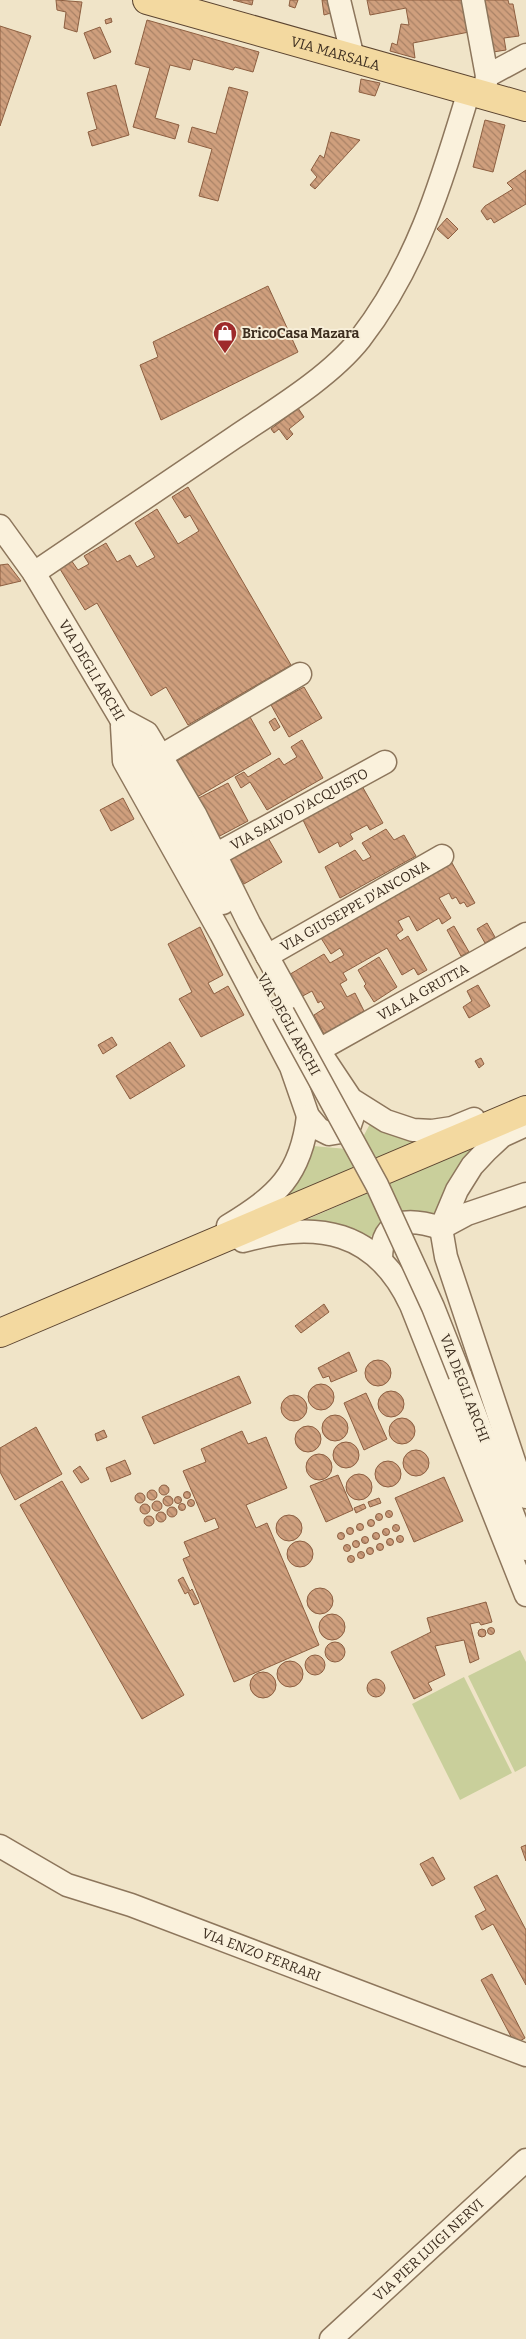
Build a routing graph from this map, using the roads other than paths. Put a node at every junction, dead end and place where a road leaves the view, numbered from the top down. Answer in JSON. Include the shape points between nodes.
{"nodes":[{"id":1,"x":147,"y":0,"type":"edge"},
{"id":2,"x":339,"y":0,"type":"edge"},
{"id":3,"x":473,"y":0,"type":"edge"},
{"id":4,"x":526,"y":56,"type":"edge"},
{"id":5,"x":353,"y":58,"type":"junction"},
{"id":6,"x":480,"y":88,"type":"junction"},
{"id":7,"x":526,"y":107,"type":"edge"},
{"id":8,"x":0,"y":526,"type":"edge"},
{"id":9,"x":34,"y":573,"type":"junction"},
{"id":10,"x":300,"y":674,"type":"dead end"},
{"id":11,"x":121,"y":719,"type":"junction"},
{"id":12,"x":161,"y":756,"type":"junction"},
{"id":13,"x":385,"y":762,"type":"dead end"},
{"id":14,"x":215,"y":855,"type":"junction"},
{"id":15,"x":442,"y":856,"type":"dead end"},
{"id":16,"x":526,"y":934,"type":"edge"},
{"id":17,"x":267,"y":956,"type":"junction"},
{"id":18,"x":319,"y":1050,"type":"junction"},
{"id":19,"x":526,"y":1097,"type":"edge"},
{"id":20,"x":352,"y":1099,"type":"junction"},
{"id":21,"x":526,"y":1110,"type":"edge"},
{"id":22,"x":308,"y":1116,"type":"junction"},
{"id":23,"x":526,"y":1125,"type":"edge"},
{"id":24,"x":526,"y":1194,"type":"edge"},
{"id":25,"x":441,"y":1228,"type":"junction"},
{"id":26,"x":381,"y":1258,"type":"junction"},
{"id":27,"x":170,"y":1261,"type":"junction"},
{"id":28,"x":0,"y":1333,"type":"edge"},
{"id":29,"x":526,"y":1497,"type":"edge"},
{"id":30,"x":526,"y":1549,"type":"edge"},
{"id":31,"x":526,"y":1595,"type":"edge"},
{"id":32,"x":0,"y":1846,"type":"edge"},
{"id":33,"x":526,"y":2054,"type":"edge"},
{"id":34,"x":526,"y":2160,"type":"edge"},
{"id":35,"x":331,"y":2339,"type":"edge"}],
"edges":[{"from":1,"to":5,"type":"main road","name":"VIA MARSALA"},
{"from":2,"to":5,"type":"street"},
{"from":3,"to":6,"type":"street"},
{"from":4,"to":6,"type":"street"},
{"from":5,"to":6,"type":"main road","name":"VIA MARSALA"},
{"from":6,"to":7,"type":"main road","name":"VIA MARSALA"},
{"from":6,"to":9,"type":"street","via":[[415,250],[359,340],[315,383]]},
{"from":8,"to":9,"type":"street","name":"VIA DEGLI ARCHI"},
{"from":9,"to":11,"type":"street","name":"VIA DEGLI ARCHI"},
{"from":10,"to":12,"type":"street"},
{"from":11,"to":12,"type":"street","via":[[147,733]]},
{"from":11,"to":22,"type":"street","via":[[124,762],[291,1067]]},
{"from":11,"to":30,"type":"street","name":"VIA DEGLI ARCHI","bridge":true,"via":[[377,1186],[433,1307]]},
{"from":12,"to":14,"type":"street"},
{"from":13,"to":14,"type":"street","name":"VIA SALVO D'ACQUISTO"},
{"from":14,"to":17,"type":"street"},
{"from":15,"to":17,"type":"street","name":"VIA GIUSEPPE D'ANCONA"},
{"from":16,"to":18,"type":"street","name":"VIA LA GRUTTA"},
{"from":17,"to":18,"type":"street"},
{"from":18,"to":20,"type":"street"},
{"from":19,"to":20,"type":"street","via":[[452,1128],[432,1131],[414,1130],[386,1121]]},
{"from":20,"to":22,"type":"street","via":[[354,1116],[350,1125],[341,1132],[329,1134],[319,1129]]},
{"from":21,"to":27,"type":"main road"},
{"from":22,"to":27,"type":"street","via":[[298,1161],[280,1189],[257,1209]]},
{"from":23,"to":25,"type":"street","via":[[502,1136],[472,1166],[457,1190]]},
{"from":24,"to":25,"type":"street","via":[[467,1214]]},
{"from":25,"to":26,"type":"street","via":[[419,1221],[399,1224],[381,1242]]},
{"from":25,"to":29,"type":"street","via":[[446,1257]]},
{"from":26,"to":27,"type":"street","via":[[349,1239],[316,1231],[293,1231],[273,1232]]},
{"from":26,"to":31,"type":"street","via":[[401,1282],[411,1305]]},
{"from":27,"to":28,"type":"main road"},
{"from":32,"to":33,"type":"street","name":"VIA ENZO FERRARI","via":[[67,1885],[140,1909]]},
{"from":34,"to":35,"type":"street","name":"VIA PIER LUIGI NERVI"}]}
